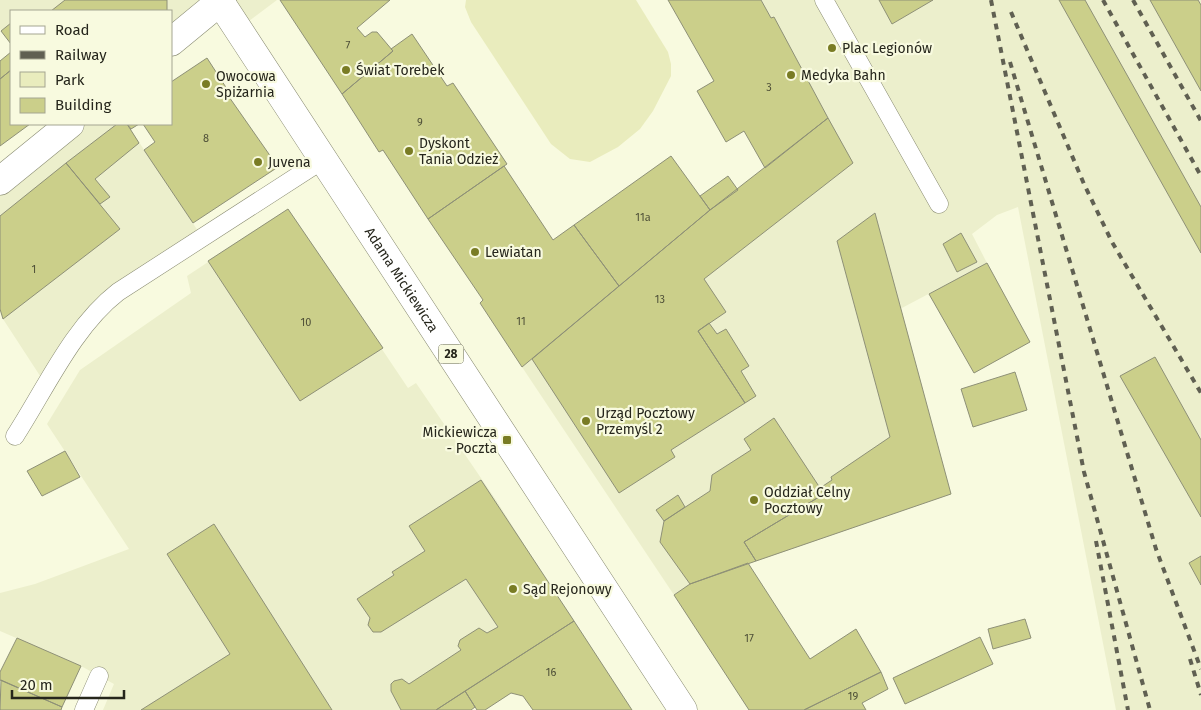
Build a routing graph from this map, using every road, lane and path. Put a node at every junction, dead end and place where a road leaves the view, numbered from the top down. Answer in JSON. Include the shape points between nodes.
{"nodes":[{"id":1,"x":824,"y":0,"type":"edge"},
{"id":2,"x":220,"y":1,"type":"edge"},
{"id":3,"x":172,"y":41,"type":"edge"},
{"id":4,"x":69,"y":125,"type":"edge"},
{"id":5,"x":324,"y":160,"type":"junction"},
{"id":6,"x":0,"y":181,"type":"edge"},
{"id":7,"x":939,"y":204,"type":"dead end"},
{"id":8,"x":15,"y":436,"type":"dead end"},
{"id":9,"x":99,"y":676,"type":"dead end"},
{"id":10,"x":84,"y":710,"type":"edge"},
{"id":11,"x":682,"y":710,"type":"edge"}],
"edges":[{"from":1,"to":7,"type":"lane"},
{"from":2,"to":3,"type":"main road"},
{"from":2,"to":5,"type":"main road","name":"Adama Mickiewicza","number":"28"},
{"from":4,"to":6,"type":"main road"},
{"from":5,"to":8,"type":"lane","via":[[98,307]]},
{"from":5,"to":11,"type":"main road","name":"Adama Mickiewicza","number":"28"},
{"from":9,"to":10,"type":"lane"}]}
